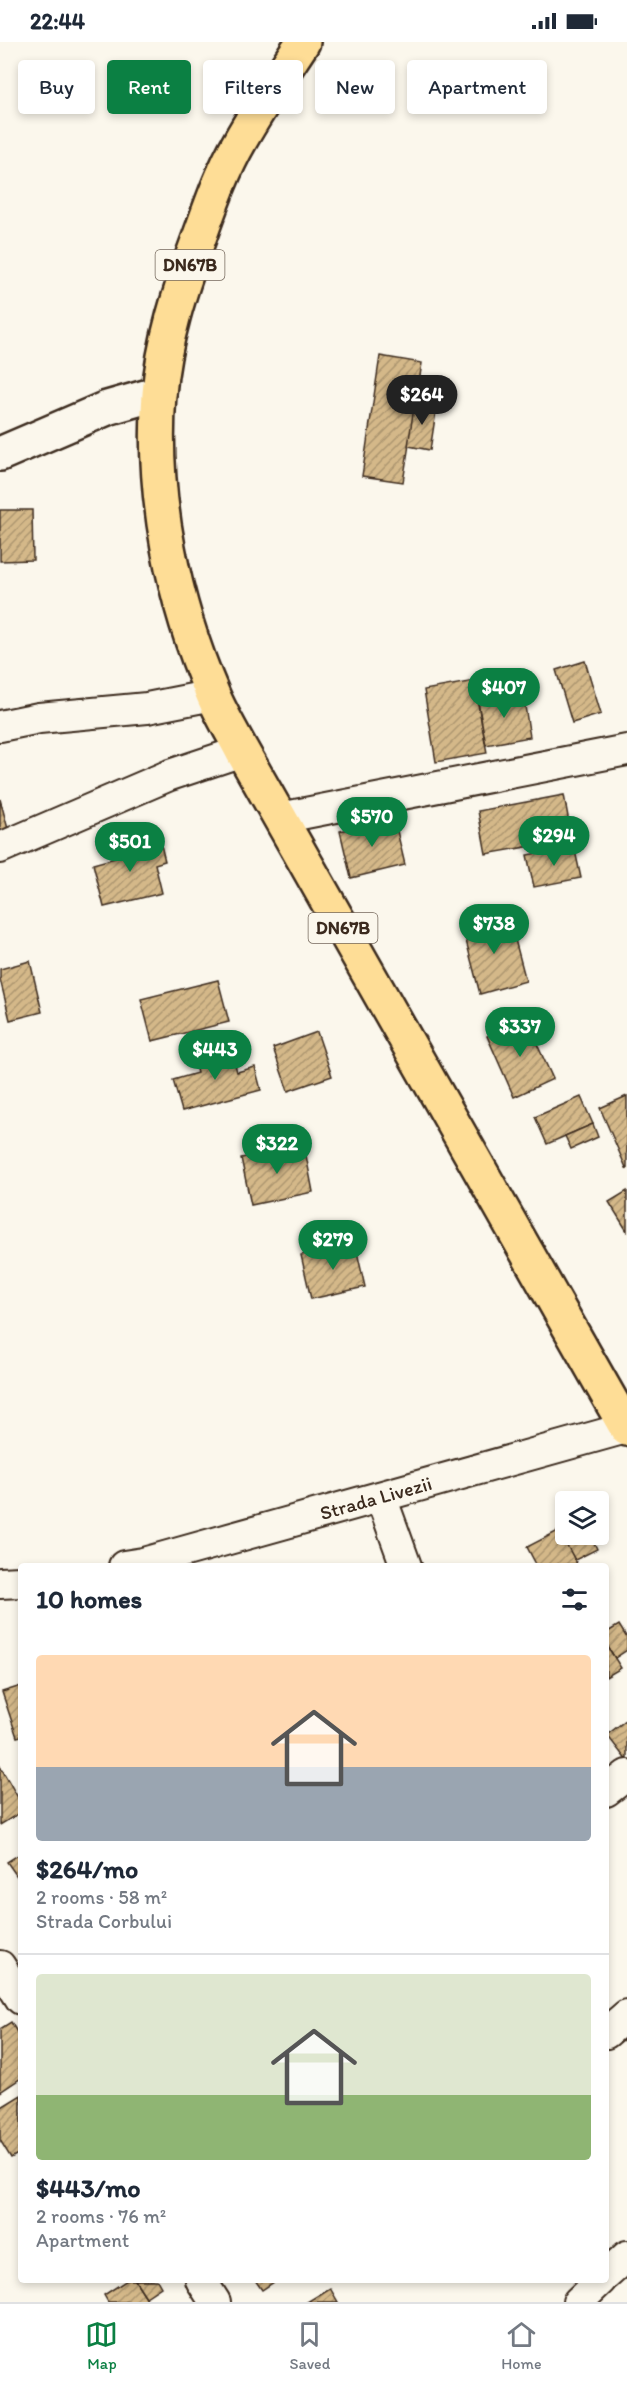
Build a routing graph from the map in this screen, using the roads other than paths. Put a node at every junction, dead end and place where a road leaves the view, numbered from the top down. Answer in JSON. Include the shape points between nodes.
{"nodes":[{"id":1,"x":303,"y":42,"type":"edge"},
{"id":2,"x":159,"y":393,"type":"junction"},
{"id":3,"x":0,"y":454,"type":"edge"},
{"id":4,"x":213,"y":695,"type":"junction"},
{"id":5,"x":0,"y":726,"type":"edge"},
{"id":6,"x":627,"y":750,"type":"edge"},
{"id":7,"x":242,"y":751,"type":"junction"},
{"id":8,"x":280,"y":818,"type":"junction"},
{"id":9,"x":0,"y":848,"type":"edge"},
{"id":10,"x":627,"y":1428,"type":"edge"},
{"id":11,"x":381,"y":1497,"type":"junction"},
{"id":12,"x":143,"y":1563,"type":"edge"},
{"id":13,"x":405,"y":1563,"type":"edge"},
{"id":14,"x":18,"y":1582,"type":"edge"},
{"id":15,"x":0,"y":1583,"type":"edge"},
{"id":16,"x":627,"y":1775,"type":"edge"},
{"id":17,"x":609,"y":1789,"type":"edge"},
{"id":18,"x":0,"y":1966,"type":"edge"},
{"id":19,"x":18,"y":1994,"type":"edge"},
{"id":20,"x":627,"y":2015,"type":"edge"},
{"id":21,"x":609,"y":2030,"type":"edge"},
{"id":22,"x":627,"y":2256,"type":"edge"},
{"id":23,"x":609,"y":2272,"type":"edge"},
{"id":24,"x":203,"y":2283,"type":"edge"},
{"id":25,"x":598,"y":2283,"type":"edge"},
{"id":26,"x":215,"y":2302,"type":"edge"},
{"id":27,"x":578,"y":2302,"type":"edge"}],
"edges":[{"from":1,"to":2,"type":"main road","number":"DN67B","via":[[239,142],[212,202],[168,336]]},
{"from":2,"to":3,"type":"street","via":[[107,408]]},
{"from":2,"to":4,"type":"main road","number":"DN67B","via":[[157,456],[165,533],[196,651]]},
{"from":4,"to":5,"type":"street","via":[[147,708],[39,718]]},
{"from":4,"to":7,"type":"main road","number":"DN67B"},
{"from":6,"to":8,"type":"street"},
{"from":7,"to":8,"type":"main road","number":"DN67B"},
{"from":7,"to":9,"type":"street","via":[[170,775]]},
{"from":8,"to":10,"type":"main road","number":"DN67B"},
{"from":10,"to":11,"type":"street","name":"Strada Livezii"},
{"from":11,"to":12,"type":"street","name":"Strada Livezii"},
{"from":11,"to":13,"type":"street"},
{"from":14,"to":15,"type":"street"},
{"from":16,"to":17,"type":"street"},
{"from":18,"to":19,"type":"street"},
{"from":20,"to":21,"type":"street"},
{"from":22,"to":23,"type":"street"},
{"from":24,"to":26,"type":"street"},
{"from":25,"to":27,"type":"street"}]}
